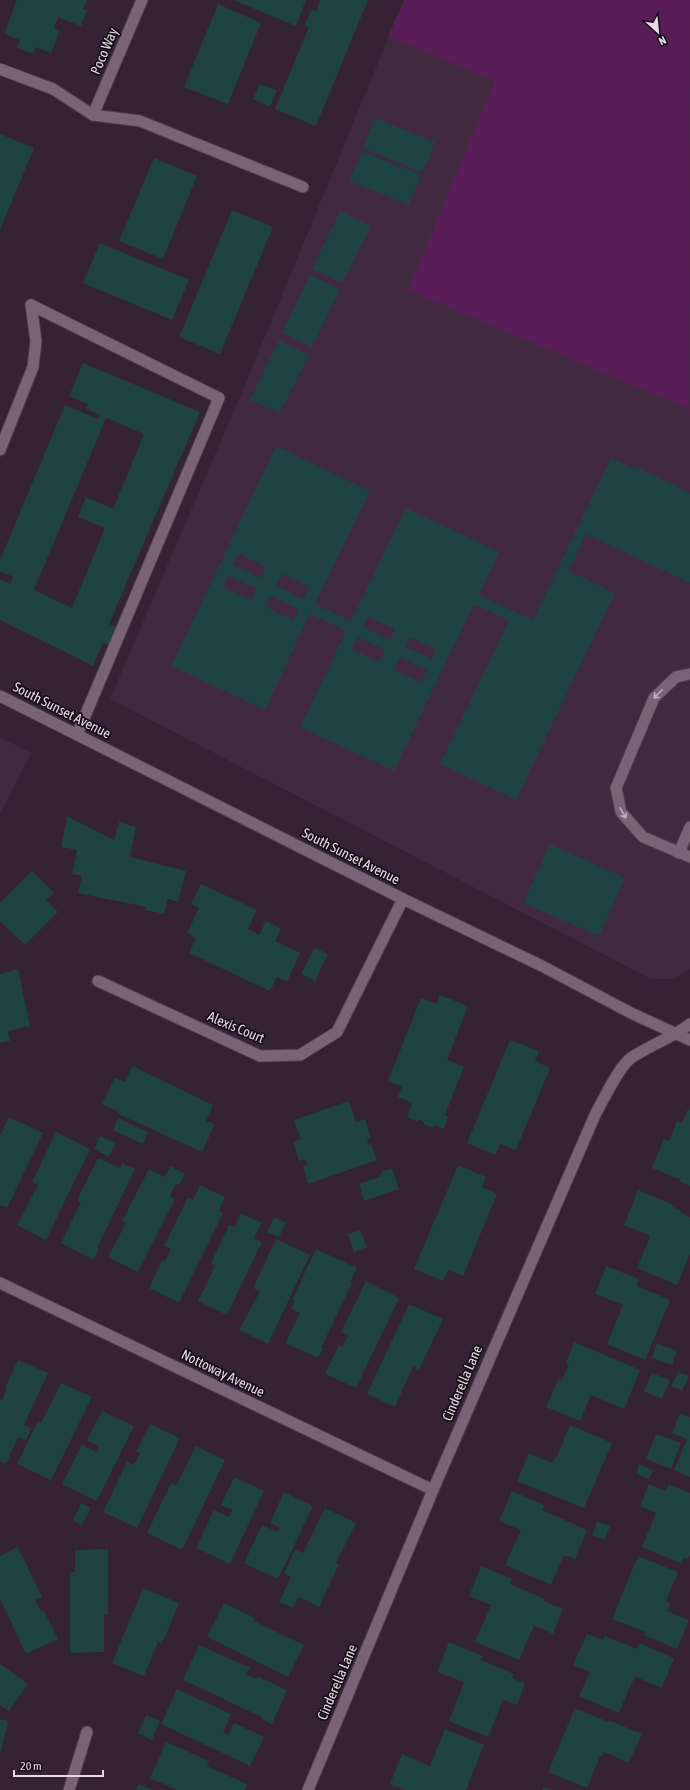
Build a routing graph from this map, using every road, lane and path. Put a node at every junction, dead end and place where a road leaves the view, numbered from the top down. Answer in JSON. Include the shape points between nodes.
{"nodes":[{"id":1,"x":142,"y":0,"type":"edge"},
{"id":2,"x":0,"y":69,"type":"edge"},
{"id":3,"x":93,"y":115,"type":"junction"},
{"id":4,"x":303,"y":187,"type":"dead end"},
{"id":5,"x":0,"y":450,"type":"edge"},
{"id":6,"x":690,"y":674,"type":"edge"},
{"id":7,"x":0,"y":696,"type":"edge"},
{"id":8,"x":77,"y":735,"type":"junction"},
{"id":9,"x":690,"y":827,"type":"edge"},
{"id":10,"x":679,"y":853,"type":"junction"},
{"id":11,"x":690,"y":857,"type":"edge"},
{"id":12,"x":403,"y":899,"type":"junction"},
{"id":13,"x":98,"y":981,"type":"dead end"},
{"id":14,"x":690,"y":1024,"type":"edge"},
{"id":15,"x":676,"y":1034,"type":"junction"},
{"id":16,"x":690,"y":1040,"type":"edge"},
{"id":17,"x":0,"y":1283,"type":"edge"},
{"id":18,"x":433,"y":1490,"type":"junction"},
{"id":19,"x":87,"y":1732,"type":"dead end"},
{"id":20,"x":69,"y":1790,"type":"edge"},
{"id":21,"x":308,"y":1790,"type":"edge"}],
"edges":[{"from":1,"to":3,"type":"street","name":"Poco Way"},
{"from":2,"to":3,"type":"street","via":[[53,89]]},
{"from":3,"to":4,"type":"street","via":[[140,121]]},
{"from":5,"to":8,"type":"street","via":[[33,367],[36,341],[31,304],[219,398]]},
{"from":6,"to":10,"type":"street","one_way":true,"via":[[676,677],[654,698],[616,788],[621,812],[643,837]]},
{"from":7,"to":8,"type":"street","name":"South Sunset Avenue"},
{"from":8,"to":12,"type":"street","name":"South Sunset Avenue"},
{"from":9,"to":10,"type":"street"},
{"from":10,"to":11,"type":"street"},
{"from":12,"to":13,"type":"street","name":"Alexis Court","via":[[337,1032],[300,1055],[260,1056]]},
{"from":12,"to":15,"type":"street","name":"South Sunset Avenue"},
{"from":14,"to":15,"type":"street","name":"Cinderella Lane"},
{"from":15,"to":16,"type":"street","name":"South Sunset Avenue"},
{"from":15,"to":18,"type":"street","name":"Cinderella Lane","via":[[630,1058],[595,1114]]},
{"from":17,"to":18,"type":"street","name":"Nottoway Avenue"},
{"from":18,"to":21,"type":"street","name":"Cinderella Lane"},
{"from":19,"to":20,"type":"street"}]}
